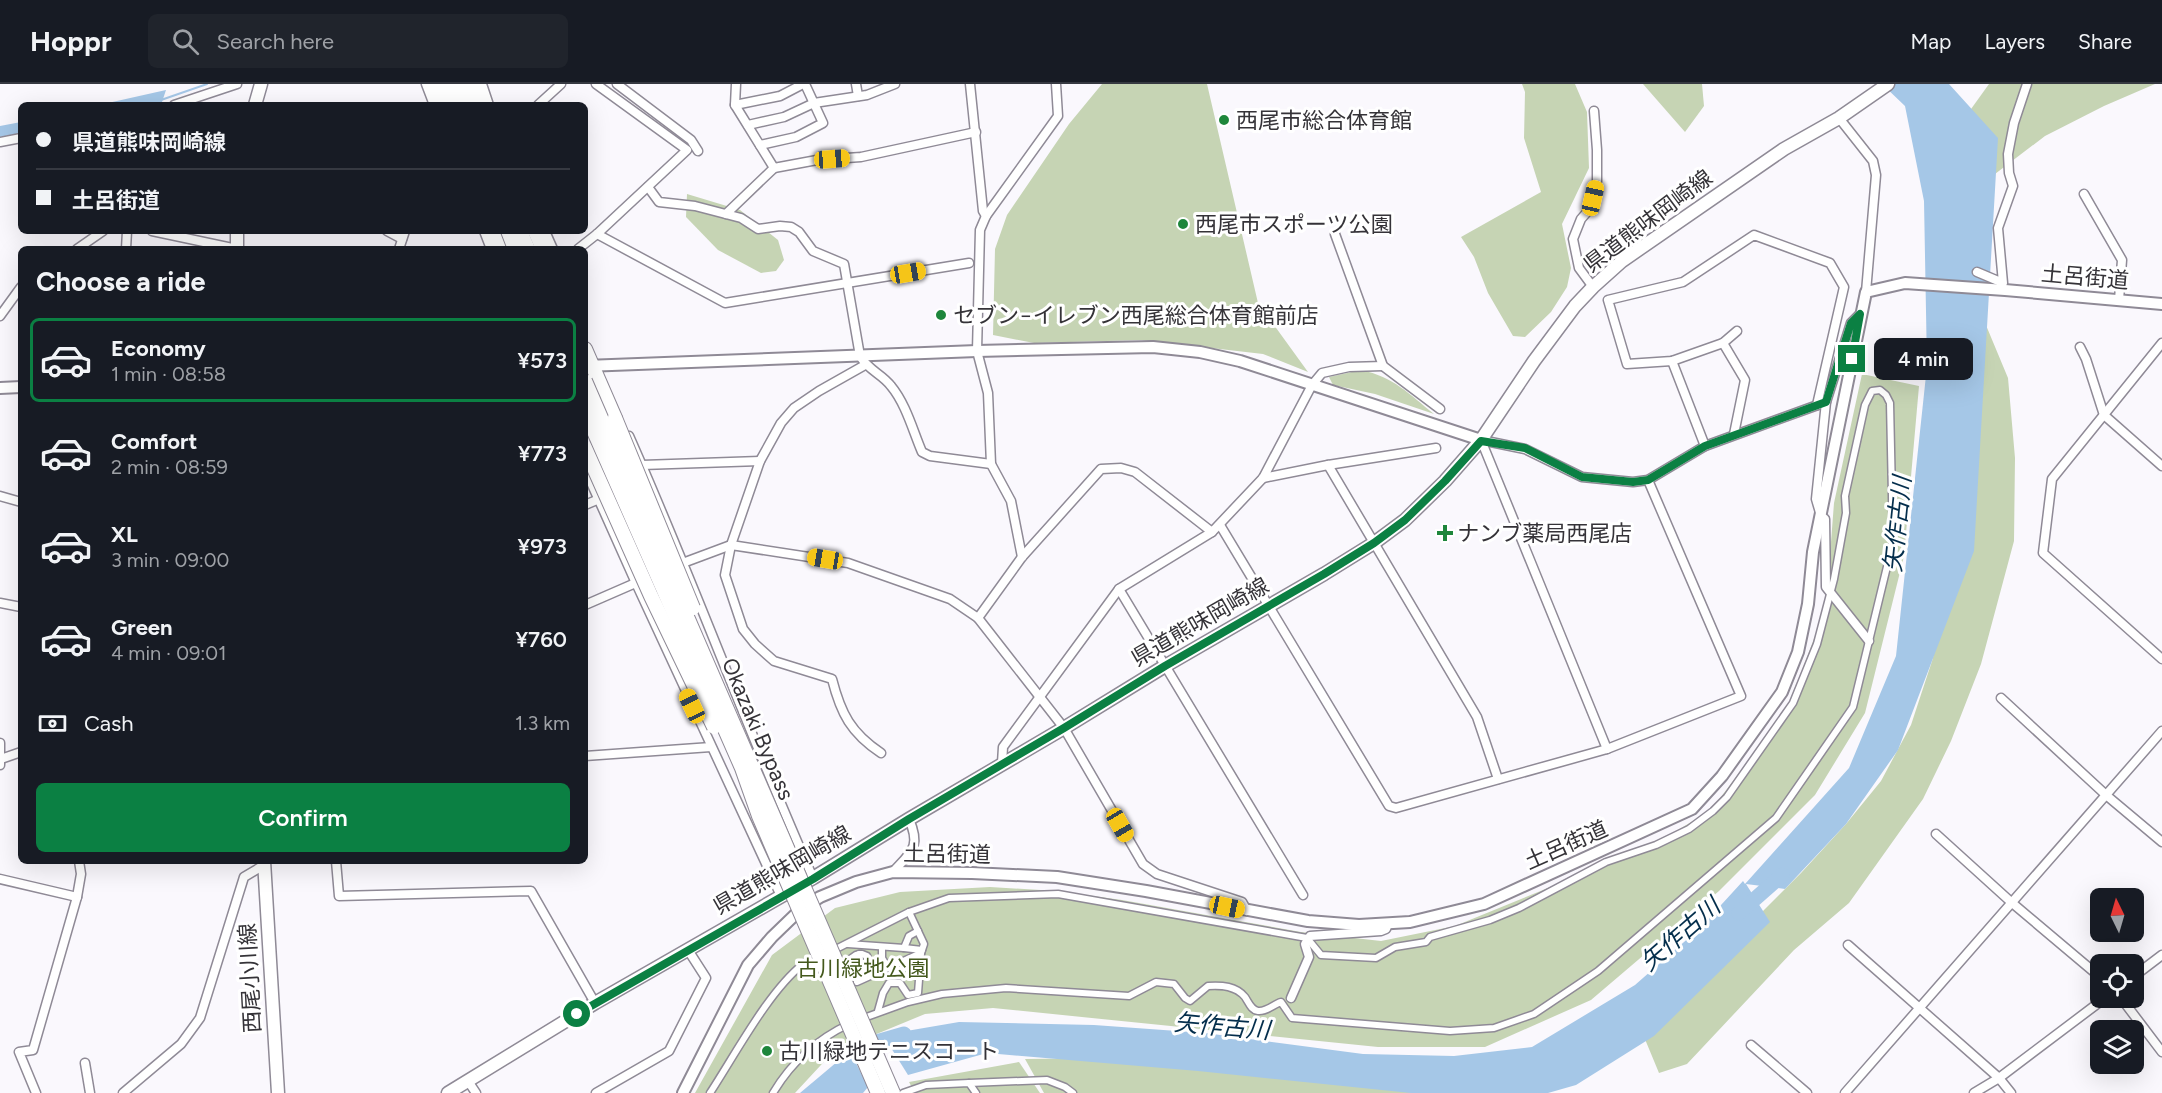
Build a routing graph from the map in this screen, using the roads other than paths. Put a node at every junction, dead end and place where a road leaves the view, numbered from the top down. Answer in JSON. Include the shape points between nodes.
{"nodes":[{"id":1,"x":237,"y":84,"type":"edge"},
{"id":2,"x":261,"y":84,"type":"edge"},
{"id":3,"x":426,"y":84,"type":"edge"},
{"id":4,"x":436,"y":84,"type":"edge"},
{"id":5,"x":448,"y":84,"type":"edge"},
{"id":6,"x":460,"y":84,"type":"edge"},
{"id":7,"x":472,"y":84,"type":"edge"},
{"id":8,"x":482,"y":84,"type":"edge"},
{"id":9,"x":561,"y":84,"type":"edge"},
{"id":10,"x":596,"y":84,"type":"edge"},
{"id":11,"x":617,"y":84,"type":"edge"},
{"id":12,"x":804,"y":84,"type":"edge"},
{"id":13,"x":856,"y":84,"type":"edge"},
{"id":14,"x":895,"y":84,"type":"edge"},
{"id":15,"x":970,"y":84,"type":"edge"},
{"id":16,"x":1056,"y":84,"type":"edge"},
{"id":17,"x":1888,"y":84,"type":"edge"},
{"id":18,"x":2027,"y":84,"type":"edge"},
{"id":19,"x":738,"y":85,"type":"edge"},
{"id":20,"x":858,"y":96,"type":"junction"},
{"id":21,"x":183,"y":102,"type":"edge"},
{"id":22,"x":256,"y":102,"type":"edge"},
{"id":23,"x":433,"y":102,"type":"edge"},
{"id":24,"x":442,"y":102,"type":"edge"},
{"id":25,"x":455,"y":102,"type":"edge"},
{"id":26,"x":467,"y":102,"type":"edge"},
{"id":27,"x":480,"y":102,"type":"edge"},
{"id":28,"x":488,"y":102,"type":"edge"},
{"id":29,"x":541,"y":102,"type":"edge"},
{"id":30,"x":814,"y":103,"type":"junction"},
{"id":31,"x":735,"y":105,"type":"junction"},
{"id":32,"x":1593,"y":111,"type":"dead end"},
{"id":33,"x":1839,"y":118,"type":"junction"},
{"id":34,"x":748,"y":125,"type":"junction"},
{"id":35,"x":976,"y":132,"type":"junction"},
{"id":36,"x":18,"y":139,"type":"edge"},
{"id":37,"x":0,"y":142,"type":"edge"},
{"id":38,"x":760,"y":145,"type":"junction"},
{"id":39,"x":698,"y":151,"type":"dead end"},
{"id":40,"x":774,"y":168,"type":"junction"},
{"id":41,"x":648,"y":187,"type":"junction"},
{"id":42,"x":2084,"y":194,"type":"dead end"},
{"id":43,"x":726,"y":214,"type":"junction"},
{"id":44,"x":986,"y":216,"type":"junction"},
{"id":45,"x":99,"y":234,"type":"edge"},
{"id":46,"x":166,"y":234,"type":"edge"},
{"id":47,"x":597,"y":234,"type":"junction"},
{"id":48,"x":1335,"y":234,"type":"dead end"},
{"id":49,"x":81,"y":246,"type":"edge"},
{"id":50,"x":223,"y":246,"type":"edge"},
{"id":51,"x":582,"y":246,"type":"edge"},
{"id":52,"x":969,"y":263,"type":"dead end"},
{"id":53,"x":1977,"y":272,"type":"dead end"},
{"id":54,"x":848,"y":283,"type":"junction"},
{"id":55,"x":2004,"y":286,"type":"junction"},
{"id":56,"x":1593,"y":287,"type":"junction"},
{"id":57,"x":18,"y":291,"type":"edge"},
{"id":58,"x":1866,"y":292,"type":"junction"},
{"id":59,"x":2119,"y":300,"type":"junction"},
{"id":60,"x":2162,"y":304,"type":"edge"},
{"id":61,"x":1860,"y":314,"type":"junction"},
{"id":62,"x":0,"y":316,"type":"edge"},
{"id":63,"x":1737,"y":331,"type":"dead end"},
{"id":64,"x":2162,"y":343,"type":"edge"},
{"id":65,"x":1723,"y":344,"type":"junction"},
{"id":66,"x":2080,"y":347,"type":"dead end"},
{"id":67,"x":977,"y":351,"type":"junction"},
{"id":68,"x":863,"y":361,"type":"junction"},
{"id":69,"x":1672,"y":361,"type":"junction"},
{"id":70,"x":589,"y":366,"type":"edge"},
{"id":71,"x":1383,"y":366,"type":"junction"},
{"id":72,"x":1312,"y":385,"type":"junction"},
{"id":73,"x":18,"y":387,"type":"edge"},
{"id":74,"x":0,"y":388,"type":"edge"},
{"id":75,"x":588,"y":388,"type":"edge"},
{"id":76,"x":605,"y":394,"type":"junction"},
{"id":77,"x":1821,"y":404,"type":"junction"},
{"id":78,"x":1440,"y":409,"type":"dead end"},
{"id":79,"x":2104,"y":415,"type":"junction"},
{"id":80,"x":588,"y":418,"type":"edge"},
{"id":81,"x":1734,"y":434,"type":"junction"},
{"id":82,"x":1481,"y":441,"type":"junction"},
{"id":83,"x":1705,"y":446,"type":"junction"},
{"id":84,"x":1436,"y":448,"type":"dead end"},
{"id":85,"x":588,"y":455,"type":"edge"},
{"id":86,"x":760,"y":461,"type":"junction"},
{"id":87,"x":991,"y":464,"type":"junction"},
{"id":88,"x":642,"y":465,"type":"junction"},
{"id":89,"x":1328,"y":465,"type":"junction"},
{"id":90,"x":2162,"y":466,"type":"edge"},
{"id":91,"x":588,"y":476,"type":"edge"},
{"id":92,"x":1263,"y":478,"type":"junction"},
{"id":93,"x":1648,"y":480,"type":"junction"},
{"id":94,"x":0,"y":496,"type":"edge"},
{"id":95,"x":598,"y":500,"type":"junction"},
{"id":96,"x":18,"y":501,"type":"edge"},
{"id":97,"x":588,"y":504,"type":"edge"},
{"id":98,"x":1821,"y":516,"type":"junction"},
{"id":99,"x":1220,"y":525,"type":"junction"},
{"id":100,"x":1212,"y":532,"type":"junction"},
{"id":101,"x":1374,"y":543,"type":"junction"},
{"id":102,"x":731,"y":544,"type":"junction"},
{"id":103,"x":1022,"y":557,"type":"junction"},
{"id":104,"x":683,"y":562,"type":"junction"},
{"id":105,"x":636,"y":583,"type":"junction"},
{"id":106,"x":1119,"y":589,"type":"junction"},
{"id":107,"x":1830,"y":592,"type":"junction"},
{"id":108,"x":0,"y":603,"type":"edge"},
{"id":109,"x":588,"y":604,"type":"edge"},
{"id":110,"x":18,"y":606,"type":"edge"},
{"id":111,"x":1269,"y":606,"type":"junction"},
{"id":112,"x":978,"y":618,"type":"junction"},
{"id":113,"x":1869,"y":641,"type":"junction"},
{"id":114,"x":2162,"y":659,"type":"edge"},
{"id":115,"x":1165,"y":666,"type":"junction"},
{"id":116,"x":1041,"y":697,"type":"junction"},
{"id":117,"x":2001,"y":698,"type":"dead end"},
{"id":118,"x":1064,"y":728,"type":"junction"},
{"id":119,"x":2162,"y":731,"type":"edge"},
{"id":120,"x":738,"y":733,"type":"junction"},
{"id":121,"x":0,"y":744,"type":"edge"},
{"id":122,"x":711,"y":747,"type":"junction"},
{"id":123,"x":1607,"y":749,"type":"junction"},
{"id":124,"x":881,"y":753,"type":"dead end"},
{"id":125,"x":18,"y":754,"type":"edge"},
{"id":126,"x":588,"y":756,"type":"edge"},
{"id":127,"x":1,"y":762,"type":"edge"},
{"id":128,"x":1002,"y":764,"type":"junction"},
{"id":129,"x":741,"y":768,"type":"junction"},
{"id":130,"x":1498,"y":779,"type":"junction"},
{"id":131,"x":2106,"y":795,"type":"junction"},
{"id":132,"x":909,"y":819,"type":"junction"},
{"id":133,"x":1936,"y":834,"type":"dead end"},
{"id":134,"x":2162,"y":842,"type":"edge"},
{"id":135,"x":80,"y":864,"type":"edge"},
{"id":136,"x":263,"y":864,"type":"edge"},
{"id":137,"x":264,"y":864,"type":"edge"},
{"id":138,"x":336,"y":864,"type":"edge"},
{"id":139,"x":893,"y":872,"type":"junction"},
{"id":140,"x":0,"y":879,"type":"edge"},
{"id":141,"x":813,"y":879,"type":"junction"},
{"id":142,"x":1303,"y":895,"type":"dead end"},
{"id":143,"x":781,"y":896,"type":"junction"},
{"id":144,"x":77,"y":897,"type":"junction"},
{"id":145,"x":2011,"y":902,"type":"junction"},
{"id":146,"x":1247,"y":911,"type":"junction"},
{"id":147,"x":909,"y":912,"type":"junction"},
{"id":148,"x":1388,"y":924,"type":"junction"},
{"id":149,"x":918,"y":931,"type":"junction"},
{"id":150,"x":1307,"y":938,"type":"junction"},
{"id":151,"x":848,"y":944,"type":"junction"},
{"id":152,"x":861,"y":945,"type":"junction"},
{"id":153,"x":1848,"y":945,"type":"dead end"},
{"id":154,"x":882,"y":947,"type":"junction"},
{"id":155,"x":904,"y":948,"type":"junction"},
{"id":156,"x":687,"y":950,"type":"junction"},
{"id":157,"x":922,"y":952,"type":"junction"},
{"id":158,"x":2162,"y":955,"type":"edge"},
{"id":159,"x":862,"y":964,"type":"junction"},
{"id":160,"x":888,"y":968,"type":"junction"},
{"id":161,"x":2090,"y":968,"type":"edge"},
{"id":162,"x":2144,"y":969,"type":"edge"},
{"id":163,"x":857,"y":982,"type":"dead end"},
{"id":164,"x":1291,"y":998,"type":"dead end"},
{"id":165,"x":595,"y":1003,"type":"junction"},
{"id":166,"x":1918,"y":1007,"type":"junction"},
{"id":167,"x":2092,"y":1008,"type":"edge"},
{"id":168,"x":2129,"y":1008,"type":"edge"},
{"id":169,"x":878,"y":1011,"type":"junction"},
{"id":170,"x":1751,"y":1045,"type":"dead end"},
{"id":171,"x":2162,"y":1052,"type":"edge"},
{"id":172,"x":85,"y":1063,"type":"dead end"},
{"id":173,"x":1998,"y":1078,"type":"junction"},
{"id":174,"x":468,"y":1081,"type":"junction"},
{"id":175,"x":969,"y":1083,"type":"junction"},
{"id":176,"x":916,"y":1091,"type":"edge"},
{"id":177,"x":36,"y":1093,"type":"edge"},
{"id":178,"x":89,"y":1093,"type":"edge"},
{"id":179,"x":123,"y":1093,"type":"edge"},
{"id":180,"x":278,"y":1093,"type":"edge"},
{"id":181,"x":448,"y":1093,"type":"edge"},
{"id":182,"x":476,"y":1093,"type":"edge"},
{"id":183,"x":596,"y":1093,"type":"edge"},
{"id":184,"x":682,"y":1093,"type":"edge"},
{"id":185,"x":710,"y":1093,"type":"edge"},
{"id":186,"x":773,"y":1093,"type":"edge"},
{"id":187,"x":878,"y":1093,"type":"edge"},
{"id":188,"x":893,"y":1093,"type":"edge"},
{"id":189,"x":903,"y":1093,"type":"edge"},
{"id":190,"x":976,"y":1093,"type":"edge"},
{"id":191,"x":1073,"y":1093,"type":"edge"},
{"id":192,"x":1807,"y":1093,"type":"edge"},
{"id":193,"x":1845,"y":1093,"type":"edge"},
{"id":194,"x":1974,"y":1093,"type":"edge"},
{"id":195,"x":2011,"y":1093,"type":"edge"}],
"edges":[{"from":1,"to":21,"type":"street"},
{"from":2,"to":22,"type":"main road"},
{"from":3,"to":23,"type":"street"},
{"from":4,"to":24,"type":"highway"},
{"from":5,"to":25,"type":"highway"},
{"from":6,"to":26,"type":"highway"},
{"from":7,"to":27,"type":"highway"},
{"from":8,"to":28,"type":"street"},
{"from":9,"to":29,"type":"street"},
{"from":10,"to":41,"type":"street","via":[[687,150]]},
{"from":11,"to":39,"type":"street","via":[[691,140]]},
{"from":12,"to":30,"type":"street"},
{"from":12,"to":31,"type":"street","via":[[780,96]]},
{"from":13,"to":20,"type":"street"},
{"from":14,"to":20,"type":"street"},
{"from":15,"to":35,"type":"street"},
{"from":16,"to":44,"type":"street","via":[[1058,116]]},
{"from":17,"to":33,"type":"main road","name":"県道熊味岡崎線"},
{"from":18,"to":55,"type":"street","via":[[2008,154],[2013,186],[1998,228]]},
{"from":19,"to":31,"type":"street"},
{"from":20,"to":30,"type":"street"},
{"from":30,"to":34,"type":"street","via":[[784,117]]},
{"from":30,"to":38,"type":"street","via":[[823,123],[796,137]]},
{"from":31,"to":34,"type":"street"},
{"from":32,"to":56,"type":"street","via":[[1597,181],[1588,211],[1573,239],[1579,268]]},
{"from":33,"to":56,"type":"main road","name":"県道熊味岡崎線","via":[[1774,156],[1622,261]]},
{"from":33,"to":58,"type":"street","via":[[1873,161],[1876,175]]},
{"from":34,"to":38,"type":"street"},
{"from":35,"to":40,"type":"street","via":[[861,157]]},
{"from":35,"to":44,"type":"street","via":[[982,211]]},
{"from":36,"to":37,"type":"street"},
{"from":38,"to":40,"type":"street"},
{"from":40,"to":43,"type":"street"},
{"from":41,"to":43,"type":"street","via":[[659,202]]},
{"from":41,"to":47,"type":"street"},
{"from":42,"to":59,"type":"street","via":[[2122,260]]},
{"from":43,"to":54,"type":"street","via":[[758,229],[791,227],[813,251],[844,264]]},
{"from":44,"to":67,"type":"street","via":[[980,230]]},
{"from":45,"to":49,"type":"street"},
{"from":46,"to":50,"type":"street"},
{"from":47,"to":51,"type":"street"},
{"from":47,"to":54,"type":"street","via":[[725,303]]},
{"from":48,"to":71,"type":"street"},
{"from":52,"to":54,"type":"street"},
{"from":53,"to":55,"type":"street"},
{"from":54,"to":68,"type":"street"},
{"from":55,"to":58,"type":"street","name":"土呂街道","via":[[1905,283]]},
{"from":55,"to":59,"type":"street","name":"土呂街道"},
{"from":56,"to":82,"type":"main road","name":"県道熊味岡崎線","via":[[1534,361]]},
{"from":57,"to":62,"type":"street"},
{"from":58,"to":61,"type":"street"},
{"from":59,"to":60,"type":"street","name":"土呂街道"},
{"from":61,"to":77,"type":"street","via":[[1851,323]]},
{"from":61,"to":98,"type":"street"},
{"from":63,"to":65,"type":"street"},
{"from":64,"to":79,"type":"street"},
{"from":65,"to":69,"type":"street"},
{"from":65,"to":81,"type":"street","via":[[1745,380]]},
{"from":66,"to":79,"type":"street"},
{"from":67,"to":68,"type":"street"},
{"from":67,"to":72,"type":"street","via":[[1153,347],[1230,359]]},
{"from":67,"to":87,"type":"street","via":[[988,393]]},
{"from":68,"to":70,"type":"street"},
{"from":68,"to":86,"type":"street","via":[[794,408]]},
{"from":68,"to":87,"type":"street","via":[[891,385],[922,452]]},
{"from":69,"to":77,"type":"street","via":[[1627,364],[1608,300],[1683,282],[1754,236],[1830,263],[1844,287]]},
{"from":69,"to":83,"type":"street"},
{"from":70,"to":76,"type":"highway"},
{"from":71,"to":72,"type":"street","via":[[1322,373]]},
{"from":71,"to":78,"type":"street"},
{"from":72,"to":82,"type":"street"},
{"from":72,"to":92,"type":"street"},
{"from":73,"to":74,"type":"street"},
{"from":75,"to":120,"type":"highway","name":"Okazaki Bypass","bridge":true},
{"from":76,"to":88,"type":"street","via":[[615,404]]},
{"from":76,"to":120,"type":"highway","bridge":true,"via":[[684,583]]},
{"from":77,"to":81,"type":"street"},
{"from":77,"to":98,"type":"street","via":[[1816,499]]},
{"from":79,"to":90,"type":"street"},
{"from":79,"to":114,"type":"street","via":[[2052,479],[2043,553]]},
{"from":80,"to":129,"type":"highway","name":"Okazaki Bypass","bridge":true},
{"from":81,"to":83,"type":"street"},
{"from":82,"to":93,"type":"street","via":[[1525,448],[1582,477]]},
{"from":82,"to":101,"type":"main road","name":"県道熊味岡崎線","via":[[1405,520]]},
{"from":82,"to":123,"type":"street"},
{"from":83,"to":93,"type":"street"},
{"from":84,"to":89,"type":"street"},
{"from":85,"to":129,"type":"highway","bridge":true,"via":[[721,743]]},
{"from":86,"to":88,"type":"street"},
{"from":86,"to":102,"type":"street"},
{"from":87,"to":103,"type":"street","via":[[1011,501]]},
{"from":88,"to":104,"type":"street"},
{"from":89,"to":92,"type":"street"},
{"from":89,"to":101,"type":"street"},
{"from":91,"to":95,"type":"street"},
{"from":92,"to":99,"type":"street"},
{"from":93,"to":123,"type":"street","via":[[1741,696]]},
{"from":94,"to":96,"type":"street"},
{"from":95,"to":97,"type":"street"},
{"from":95,"to":105,"type":"street"},
{"from":98,"to":107,"type":"street","via":[[1826,519],[1826,587]]},
{"from":98,"to":148,"type":"street","name":"土呂街道","via":[[1798,652],[1782,692],[1722,776],[1692,808],[1485,904]]},
{"from":99,"to":100,"type":"street"},
{"from":99,"to":111,"type":"street"},
{"from":100,"to":103,"type":"street","via":[[1135,472],[1101,469]]},
{"from":100,"to":106,"type":"street"},
{"from":101,"to":111,"type":"main road","name":"県道熊味岡崎線"},
{"from":101,"to":130,"type":"street","via":[[1477,717]]},
{"from":102,"to":104,"type":"street"},
{"from":102,"to":112,"type":"street","via":[[848,562],[950,599]]},
{"from":102,"to":124,"type":"street","via":[[725,575],[743,629],[774,661],[832,680],[838,704],[852,728]]},
{"from":103,"to":112,"type":"street"},
{"from":104,"to":105,"type":"street"},
{"from":104,"to":141,"type":"street"},
{"from":105,"to":109,"type":"street"},
{"from":105,"to":122,"type":"street"},
{"from":106,"to":115,"type":"street"},
{"from":106,"to":116,"type":"street"},
{"from":107,"to":113,"type":"street"},
{"from":107,"to":113,"type":"street","via":[[1865,405],[1872,391],[1880,390],[1890,402],[1893,542]]},
{"from":107,"to":150,"type":"street","via":[[1817,644],[1793,703],[1727,797],[1689,830],[1606,862],[1520,908],[1430,937],[1426,942],[1395,947],[1376,958],[1321,955]]},
{"from":108,"to":110,"type":"street"},
{"from":111,"to":115,"type":"main road","name":"県道熊味岡崎線"},
{"from":111,"to":130,"type":"street","via":[[1389,806],[1396,808]]},
{"from":112,"to":116,"type":"street"},
{"from":113,"to":169,"type":"street","via":[[1853,707],[1776,818],[1598,971],[1534,1014],[1494,1028],[1450,1031],[1292,1018],[1281,1002],[1257,1011],[1231,987],[1208,986],[1190,1001],[1174,984],[1156,982],[1129,996],[1006,988],[942,994]]},
{"from":115,"to":118,"type":"main road","name":"県道熊味岡崎線"},
{"from":115,"to":142,"type":"street"},
{"from":116,"to":118,"type":"street"},
{"from":116,"to":128,"type":"street","via":[[1003,747]]},
{"from":117,"to":131,"type":"street"},
{"from":118,"to":128,"type":"main road","name":"県道熊味岡崎線"},
{"from":118,"to":146,"type":"street","via":[[1143,864],[1157,874],[1242,902]]},
{"from":119,"to":131,"type":"street"},
{"from":120,"to":188,"type":"highway","name":"Okazaki Bypass","bridge":true},
{"from":121,"to":127,"type":"street"},
{"from":122,"to":126,"type":"street"},
{"from":122,"to":143,"type":"street"},
{"from":123,"to":130,"type":"street"},
{"from":125,"to":127,"type":"street"},
{"from":128,"to":132,"type":"main road","name":"県道熊味岡崎線"},
{"from":129,"to":187,"type":"highway","name":"Okazaki Bypass","bridge":true},
{"from":131,"to":134,"type":"street"},
{"from":131,"to":145,"type":"street"},
{"from":132,"to":139,"type":"street","via":[[916,836],[912,852]]},
{"from":132,"to":141,"type":"main road","name":"県道熊味岡崎線"},
{"from":133,"to":145,"type":"street"},
{"from":135,"to":144,"type":"street"},
{"from":136,"to":179,"type":"street","via":[[244,877],[200,1018],[181,1044]]},
{"from":137,"to":180,"type":"main road","name":"西尾小川線"},
{"from":138,"to":165,"type":"street","via":[[339,896],[531,891]]},
{"from":139,"to":146,"type":"street","name":"土呂街道","via":[[1057,877]]},
{"from":139,"to":184,"type":"street","name":"土呂街道","via":[[820,897],[772,937],[748,965]]},
{"from":140,"to":144,"type":"street"},
{"from":141,"to":143,"type":"main road","name":"県道熊味岡崎線"},
{"from":143,"to":156,"type":"main road","name":"県道熊味岡崎線"},
{"from":144,"to":177,"type":"street","via":[[33,1050],[19,1052]]},
{"from":145,"to":161,"type":"street"},
{"from":145,"to":166,"type":"street"},
{"from":146,"to":148,"type":"street","name":"土呂街道","via":[[1308,921]]},
{"from":147,"to":149,"type":"street"},
{"from":147,"to":150,"type":"street","via":[[949,898],[1058,894]]},
{"from":147,"to":151,"type":"street"},
{"from":148,"to":150,"type":"street","via":[[1381,931]]},
{"from":149,"to":155,"type":"street","via":[[909,936]]},
{"from":149,"to":157,"type":"street","via":[[924,944]]},
{"from":150,"to":164,"type":"street","via":[[1310,957]]},
{"from":151,"to":152,"type":"street"},
{"from":151,"to":185,"type":"street","via":[[804,962],[787,980]]},
{"from":152,"to":154,"type":"street"},
{"from":152,"to":159,"type":"street"},
{"from":153,"to":166,"type":"street"},
{"from":154,"to":155,"type":"street"},
{"from":154,"to":160,"type":"street","via":[[882,958]]},
{"from":155,"to":157,"type":"street"},
{"from":156,"to":165,"type":"main road","name":"県道熊味岡崎線"},
{"from":156,"to":183,"type":"street","via":[[706,978],[669,1051]]},
{"from":157,"to":160,"type":"street"},
{"from":157,"to":169,"type":"street","via":[[918,993],[908,995],[900,983],[889,983]]},
{"from":158,"to":162,"type":"street"},
{"from":159,"to":160,"type":"street"},
{"from":159,"to":163,"type":"street"},
{"from":165,"to":174,"type":"main road","name":"県道熊味岡崎線"},
{"from":166,"to":173,"type":"street"},
{"from":166,"to":193,"type":"street"},
{"from":167,"to":173,"type":"street"},
{"from":168,"to":171,"type":"street"},
{"from":169,"to":186,"type":"street","via":[[828,1035],[807,1051],[781,1078]]},
{"from":170,"to":192,"type":"street"},
{"from":172,"to":178,"type":"street"},
{"from":173,"to":194,"type":"street"},
{"from":173,"to":195,"type":"street"},
{"from":174,"to":181,"type":"main road","name":"県道熊味岡崎線"},
{"from":174,"to":182,"type":"street"},
{"from":175,"to":176,"type":"street","via":[[926,1085]]},
{"from":175,"to":190,"type":"street"},
{"from":175,"to":191,"type":"street","via":[[1047,1080]]},
{"from":176,"to":189,"type":"street"}]}
